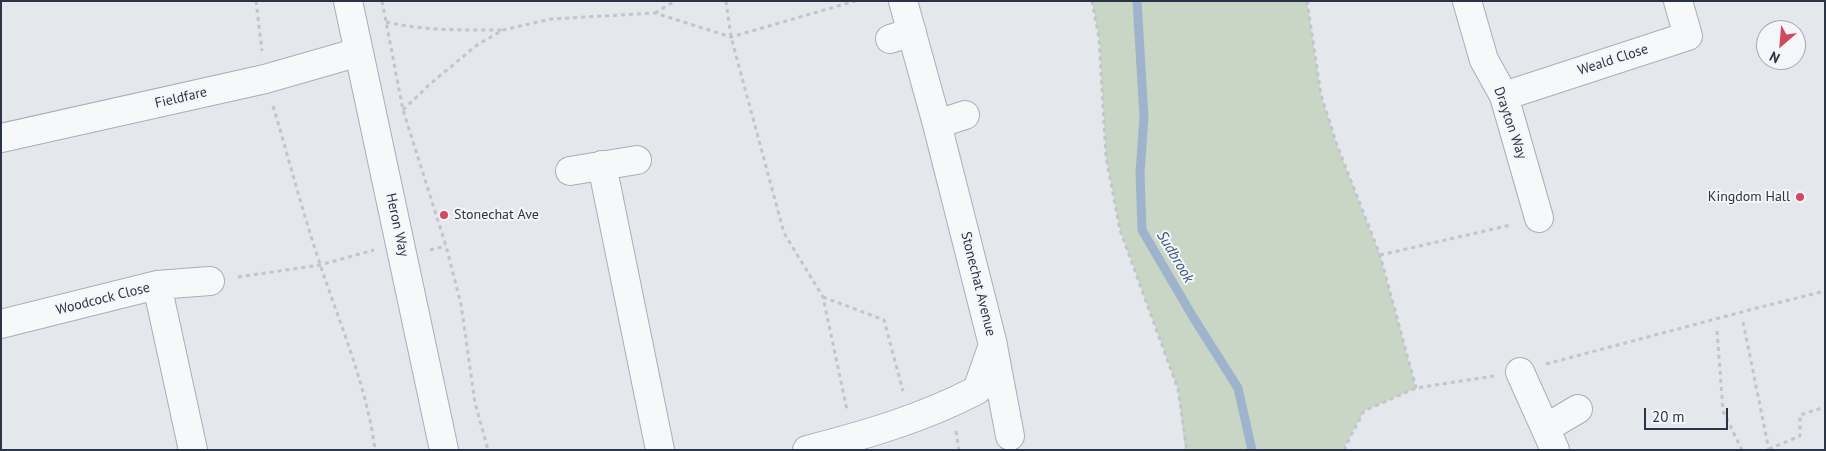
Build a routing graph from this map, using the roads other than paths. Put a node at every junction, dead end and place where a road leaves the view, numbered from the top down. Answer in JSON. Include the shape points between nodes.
{"nodes":[{"id":1,"x":348,"y":1,"type":"edge"},
{"id":2,"x":903,"y":1,"type":"edge"},
{"id":3,"x":1467,"y":1,"type":"edge"},
{"id":4,"x":1678,"y":1,"type":"edge"},
{"id":5,"x":359,"y":52,"type":"junction"},
{"id":6,"x":1504,"y":96,"type":"junction"},
{"id":7,"x":965,"y":115,"type":"dead end"},
{"id":8,"x":937,"y":124,"type":"junction"},
{"id":9,"x":1,"y":138,"type":"edge"},
{"id":10,"x":637,"y":160,"type":"dead end"},
{"id":11,"x":602,"y":165,"type":"junction"},
{"id":12,"x":570,"y":171,"type":"dead end"},
{"id":13,"x":1539,"y":218,"type":"road end"},
{"id":14,"x":210,"y":281,"type":"road end"},
{"id":15,"x":157,"y":285,"type":"junction"},
{"id":16,"x":1,"y":324,"type":"edge"},
{"id":17,"x":993,"y":345,"type":"junction"},
{"id":18,"x":1520,"y":372,"type":"road end"},
{"id":19,"x":1578,"y":409,"type":"dead end"},
{"id":20,"x":1010,"y":436,"type":"dead end"},
{"id":21,"x":1550,"y":439,"type":"edge"},
{"id":22,"x":193,"y":450,"type":"edge"},
{"id":23,"x":444,"y":450,"type":"edge"},
{"id":24,"x":660,"y":450,"type":"edge"},
{"id":25,"x":807,"y":450,"type":"edge"}],
"edges":[{"from":1,"to":5,"type":"street","name":"Heron Way"},
{"from":2,"to":8,"type":"street","name":"Stonechat Avenue","via":[[901,36]]},
{"from":3,"to":6,"type":"street","name":"Drayton Way","via":[[1484,60]]},
{"from":4,"to":6,"type":"street","name":"Weald Close","via":[[1694,44]]},
{"from":5,"to":9,"type":"street","name":"Fieldfare","via":[[265,79]]},
{"from":5,"to":23,"type":"street","name":"Heron Way"},
{"from":6,"to":13,"type":"street","name":"Drayton Way"},
{"from":7,"to":8,"type":"street"},
{"from":8,"to":17,"type":"street","name":"Stonechat Avenue"},
{"from":10,"to":11,"type":"street"},
{"from":11,"to":12,"type":"street"},
{"from":11,"to":24,"type":"street"},
{"from":14,"to":15,"type":"street"},
{"from":15,"to":16,"type":"street","name":"Woodcock Close"},
{"from":15,"to":22,"type":"street","name":"Woodcock Close"},
{"from":17,"to":20,"type":"street"},
{"from":17,"to":25,"type":"street","name":"Stonechat Avenue","via":[[977,390],[952,404],[910,419]]},
{"from":18,"to":21,"type":"street"},
{"from":19,"to":21,"type":"street"}]}
